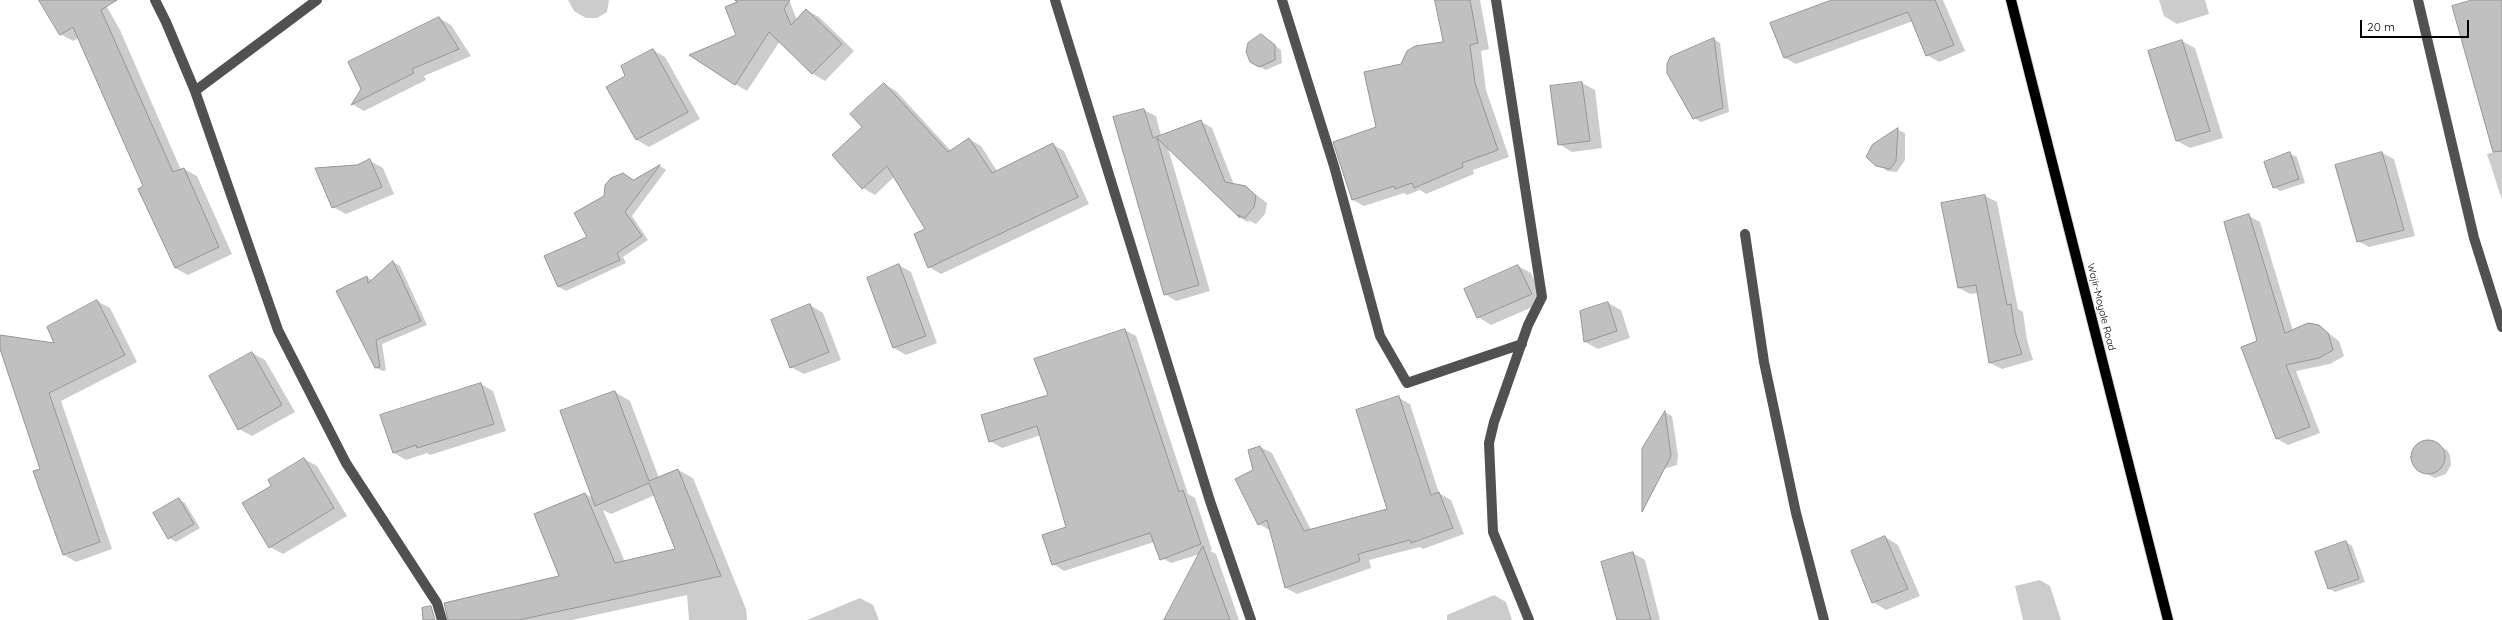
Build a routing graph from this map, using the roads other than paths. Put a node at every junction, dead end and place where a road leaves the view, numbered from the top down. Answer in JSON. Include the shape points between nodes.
{"nodes":[{"id":1,"x":155,"y":0,"type":"edge"},
{"id":2,"x":317,"y":0,"type":"edge"},
{"id":3,"x":1056,"y":0,"type":"edge"},
{"id":4,"x":1282,"y":0,"type":"edge"},
{"id":5,"x":1496,"y":0,"type":"edge"},
{"id":6,"x":2011,"y":0,"type":"edge"},
{"id":7,"x":2418,"y":0,"type":"edge"},
{"id":8,"x":195,"y":91,"type":"junction"},
{"id":9,"x":1745,"y":234,"type":"dead end"},
{"id":10,"x":2502,"y":327,"type":"edge"},
{"id":11,"x":1522,"y":344,"type":"junction"},
{"id":12,"x":442,"y":620,"type":"edge"},
{"id":13,"x":1251,"y":620,"type":"edge"},
{"id":14,"x":1529,"y":620,"type":"edge"},
{"id":15,"x":1824,"y":620,"type":"edge"},
{"id":16,"x":2168,"y":620,"type":"edge"}],
"edges":[{"from":1,"to":8,"type":"street"},
{"from":2,"to":8,"type":"street"},
{"from":3,"to":13,"type":"street","via":[[1210,501]]},
{"from":4,"to":11,"type":"street","via":[[1334,166],[1380,336],[1407,383]]},
{"from":5,"to":11,"type":"street","via":[[1542,297]]},
{"from":6,"to":16,"type":"main road","name":"Wajir-Moyale Road"},
{"from":7,"to":10,"type":"street","via":[[2474,238]]},
{"from":8,"to":12,"type":"street","via":[[278,330],[346,464],[437,603]]},
{"from":9,"to":15,"type":"street","via":[[1764,362],[1796,513]]},
{"from":11,"to":14,"type":"street","via":[[1494,422],[1489,444],[1493,532]]}]}
